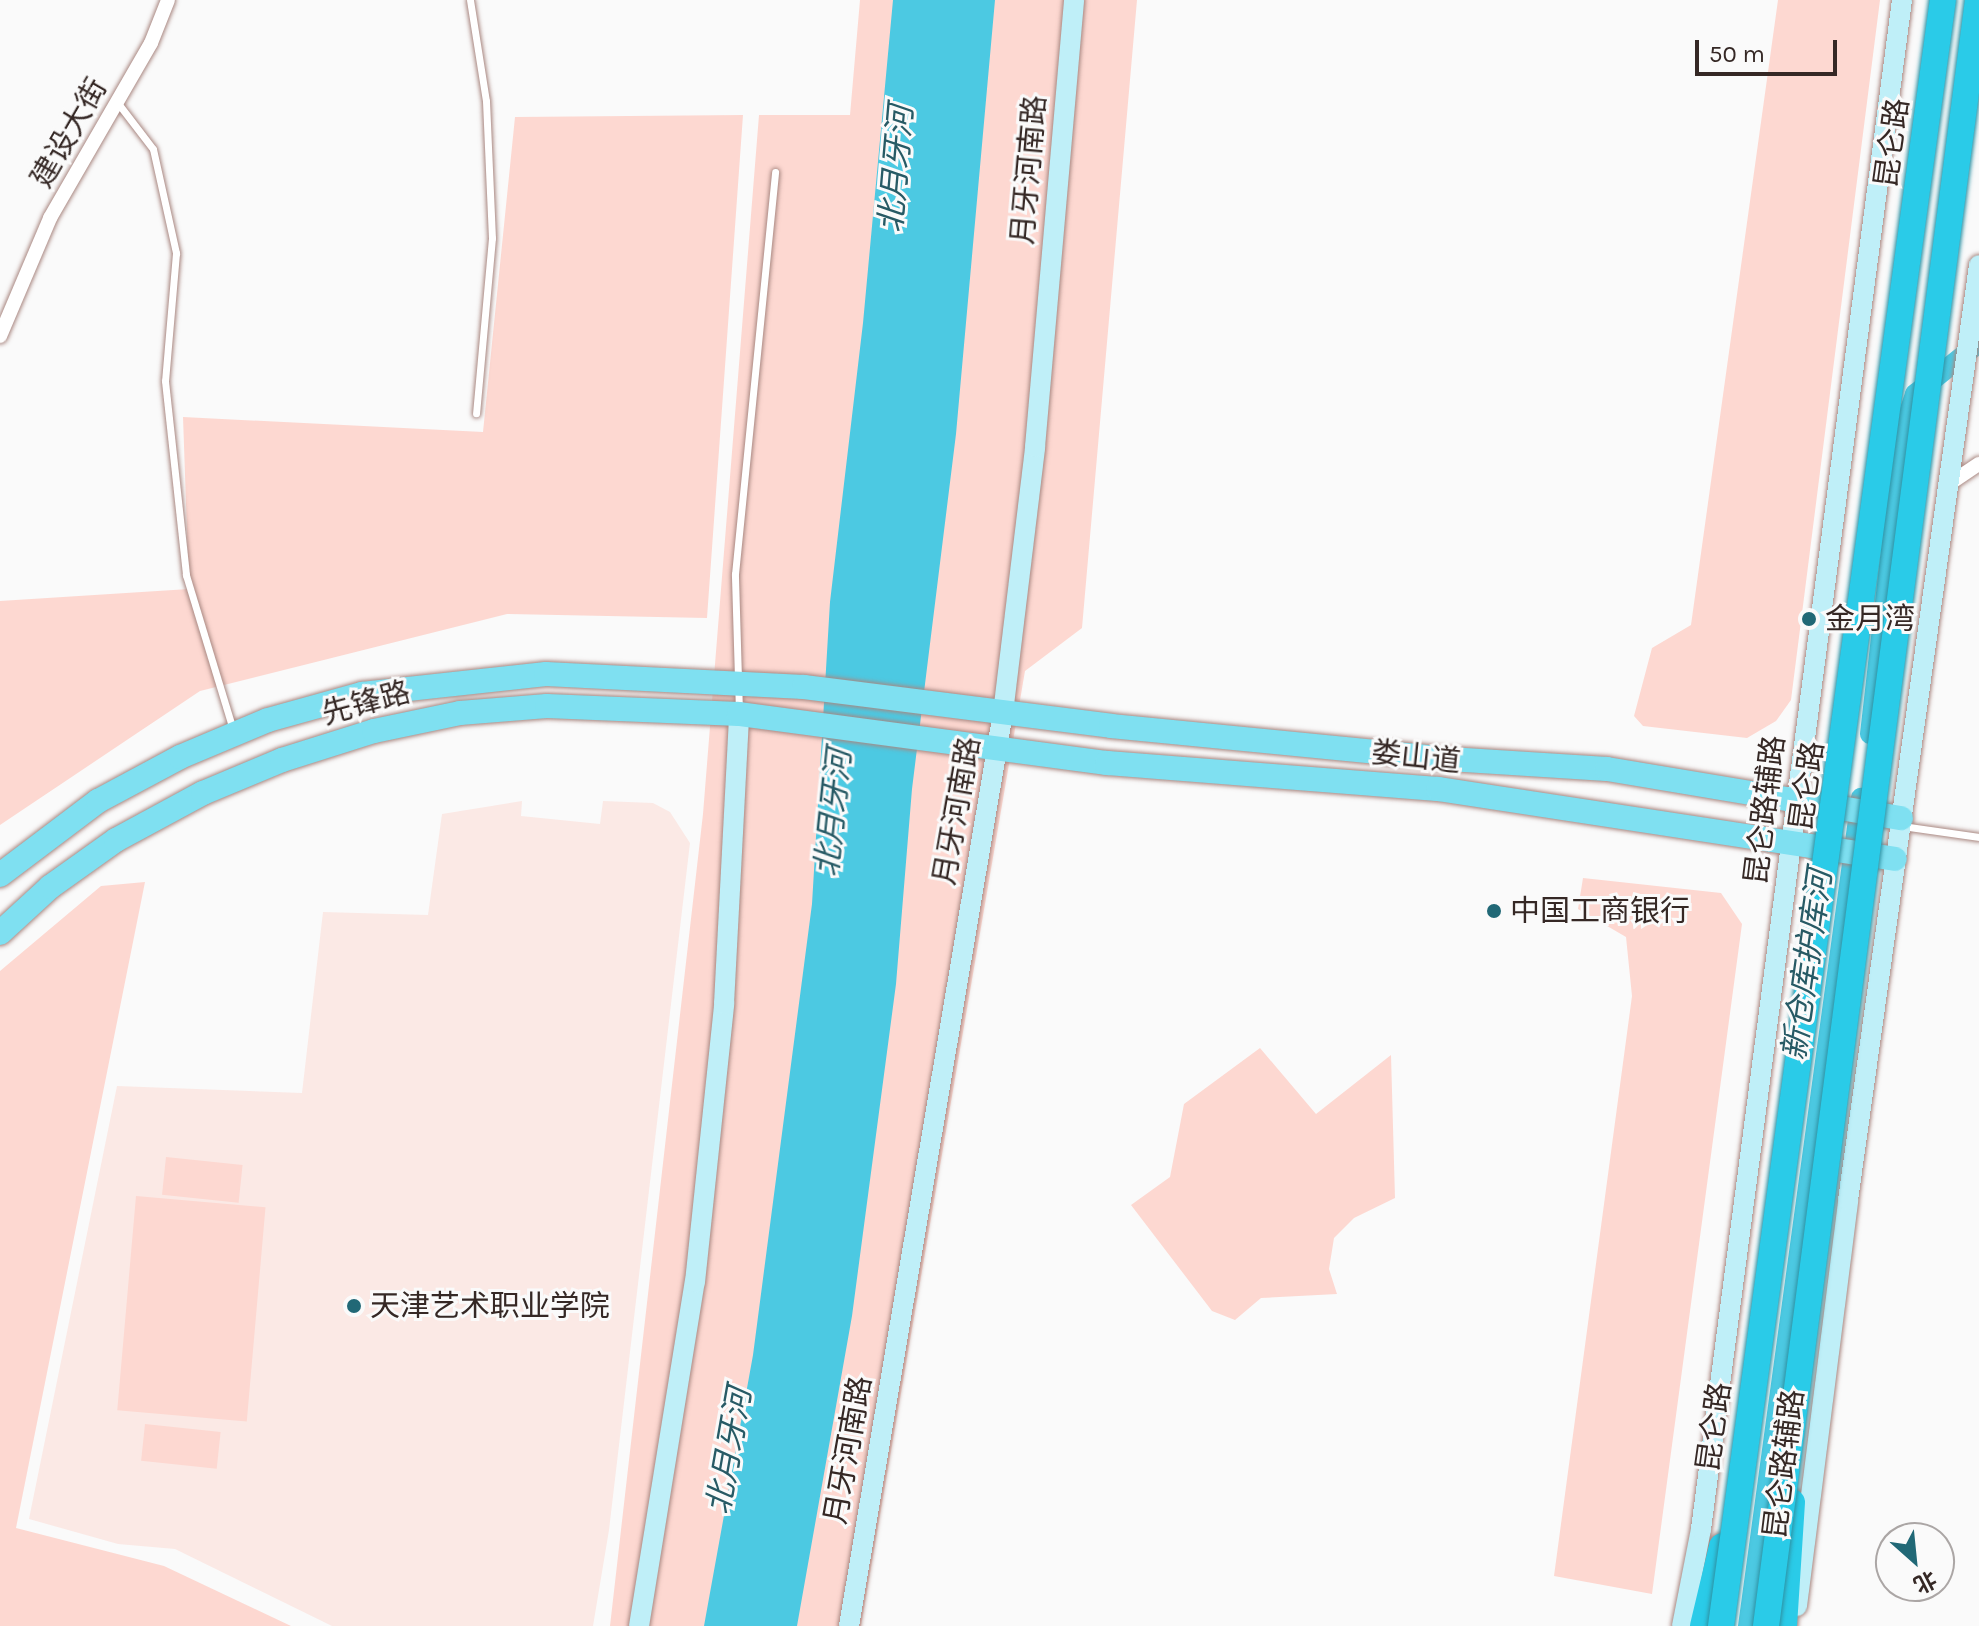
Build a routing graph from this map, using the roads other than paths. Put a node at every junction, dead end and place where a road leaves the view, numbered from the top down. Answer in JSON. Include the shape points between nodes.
{"nodes":[{"id":1,"x":168,"y":0,"type":"edge"},
{"id":2,"x":470,"y":0,"type":"edge"},
{"id":3,"x":1074,"y":0,"type":"edge"},
{"id":4,"x":1902,"y":0,"type":"edge"},
{"id":5,"x":1943,"y":0,"type":"edge"},
{"id":6,"x":1978,"y":0,"type":"edge"},
{"id":7,"x":117,"y":102,"type":"junction"},
{"id":8,"x":775,"y":172,"type":"dead end"},
{"id":9,"x":1979,"y":265,"type":"edge"},
{"id":10,"x":0,"y":336,"type":"edge"},
{"id":11,"x":476,"y":413,"type":"dead end"},
{"id":12,"x":1979,"y":464,"type":"edge"},
{"id":13,"x":1949,"y":484,"type":"junction"},
{"id":14,"x":738,"y":683,"type":"junction"},
{"id":15,"x":940,"y":704,"type":"joint"},
{"id":16,"x":1003,"y":713,"type":"junction"},
{"id":17,"x":739,"y":714,"type":"junction"},
{"id":18,"x":232,"y":726,"type":"dead end"},
{"id":19,"x":928,"y":741,"type":"joint"},
{"id":20,"x":998,"y":750,"type":"junction"},
{"id":21,"x":1796,"y":799,"type":"junction"},
{"id":22,"x":1901,"y":822,"type":"junction"},
{"id":23,"x":1979,"y":837,"type":"edge"},
{"id":24,"x":1791,"y":840,"type":"junction"},
{"id":25,"x":1895,"y":859,"type":"junction"},
{"id":26,"x":0,"y":875,"type":"edge"},
{"id":27,"x":0,"y":933,"type":"edge"},
{"id":28,"x":1795,"y":1398,"type":"junction"},
{"id":29,"x":1745,"y":1428,"type":"junction"},
{"id":30,"x":639,"y":1626,"type":"edge"},
{"id":31,"x":849,"y":1626,"type":"edge"},
{"id":32,"x":1682,"y":1626,"type":"edge"},
{"id":33,"x":1703,"y":1626,"type":"edge"},
{"id":34,"x":1721,"y":1626,"type":"edge"},
{"id":35,"x":1766,"y":1626,"type":"edge"},
{"id":36,"x":1784,"y":1626,"type":"edge"},
{"id":37,"x":1794,"y":1626,"type":"edge"}],
"edges":[{"from":1,"to":7,"type":"street","name":"建设大街"},
{"from":2,"to":11,"type":"lane","via":[[486,101],[492,238]]},
{"from":3,"to":16,"type":"main road","name":"月牙河南路","via":[[1035,447]]},
{"from":4,"to":21,"type":"main road","name":"昆仑路辅路"},
{"from":5,"to":29,"type":"highway","name":"昆仑路","bridge":true,"via":[[1829,861]]},
{"from":6,"to":28,"type":"highway","bridge":true,"via":[[1826,1192]]},
{"from":7,"to":10,"type":"street","name":"建设大街","via":[[50,218]]},
{"from":7,"to":18,"type":"lane","via":[[153,149],[176,253],[165,381],[186,575]]},
{"from":8,"to":14,"type":"lane","via":[[735,574]]},
{"from":9,"to":13,"type":"main road","name":"昆仑路辅路"},
{"from":12,"to":13,"type":"street"},
{"from":13,"to":22,"type":"main road","name":"昆仑路辅路"},
{"from":14,"to":15,"type":"main road","name":"先锋路"},
{"from":14,"to":17,"type":"lane"},
{"from":14,"to":26,"type":"main road","name":"先锋路","via":[[546,674],[362,694],[268,720],[180,757],[98,801]]},
{"from":15,"to":16,"type":"main road","name":"娄山道"},
{"from":16,"to":20,"type":"main road","name":"月牙河南路"},
{"from":16,"to":21,"type":"main road","name":"娄山道","via":[[1449,759],[1607,769]]},
{"from":17,"to":19,"type":"main road","name":"先锋路"},
{"from":17,"to":27,"type":"main road","name":"先锋路","via":[[547,706],[460,713],[374,731],[282,760],[141,826],[50,887]]},
{"from":17,"to":30,"type":"main road","via":[[724,1004],[695,1282]]},
{"from":19,"to":20,"type":"main road","name":"娄山道"},
{"from":20,"to":24,"type":"main road","name":"娄山道","via":[[1438,789]]},
{"from":20,"to":31,"type":"main road","name":"月牙河南路"},
{"from":21,"to":22,"type":"main road","name":"娄山道","bridge":true},
{"from":21,"to":24,"type":"main road","name":"昆仑路辅路"},
{"from":22,"to":23,"type":"lane"},
{"from":22,"to":25,"type":"main road","name":"昆仑路辅路"},
{"from":24,"to":25,"type":"main road","name":"娄山道","bridge":true},
{"from":24,"to":32,"type":"main road","name":"昆仑路辅路","via":[[1701,1529]]},
{"from":25,"to":37,"type":"main road","name":"昆仑路辅路"},
{"from":28,"to":35,"type":"highway","bridge":true},
{"from":28,"to":36,"type":"highway","bridge":true},
{"from":29,"to":33,"type":"highway","bridge":true},
{"from":29,"to":34,"type":"highway","name":"昆仑路","bridge":true}]}
